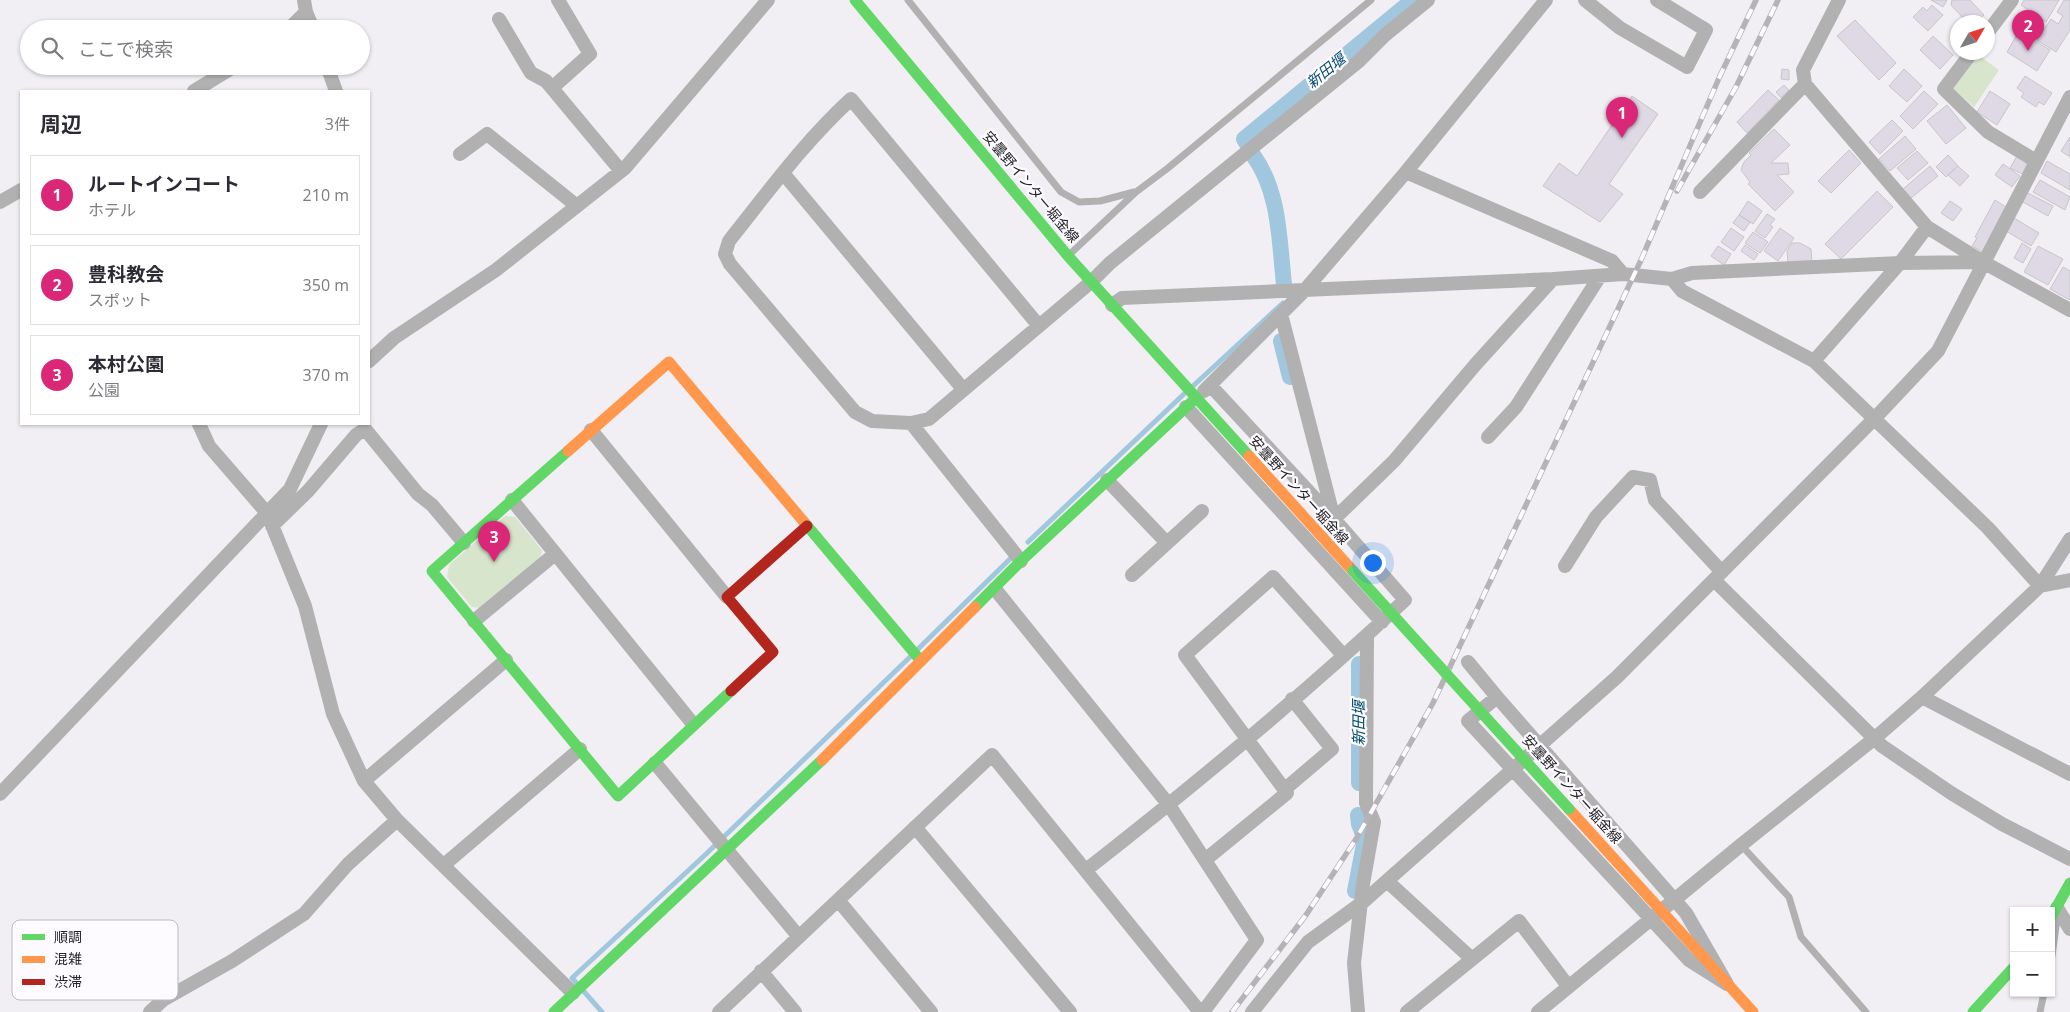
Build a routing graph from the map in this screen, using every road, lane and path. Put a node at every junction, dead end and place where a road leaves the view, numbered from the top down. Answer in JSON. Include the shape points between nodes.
{"nodes":[{"id":1,"x":558,"y":0,"type":"edge"},
{"id":2,"x":768,"y":0,"type":"edge"},
{"id":3,"x":855,"y":0,"type":"edge"},
{"id":4,"x":908,"y":0,"type":"edge"},
{"id":5,"x":1371,"y":0,"type":"edge"},
{"id":6,"x":1428,"y":0,"type":"edge"},
{"id":7,"x":1546,"y":0,"type":"edge"},
{"id":8,"x":1585,"y":0,"type":"edge"},
{"id":9,"x":1657,"y":0,"type":"edge"},
{"id":10,"x":1839,"y":0,"type":"edge"},
{"id":11,"x":2012,"y":0,"type":"edge"},
{"id":12,"x":305,"y":6,"type":"edge"},
{"id":13,"x":499,"y":19,"type":"dead end"},
{"id":14,"x":295,"y":20,"type":"edge"},
{"id":15,"x":310,"y":20,"type":"edge"},
{"id":16,"x":1995,"y":23,"type":"edge"},
{"id":17,"x":1966,"y":60,"type":"edge"},
{"id":18,"x":220,"y":75,"type":"edge"},
{"id":19,"x":330,"y":75,"type":"edge"},
{"id":20,"x":1805,"y":84,"type":"junction"},
{"id":21,"x":552,"y":88,"type":"junction"},
{"id":22,"x":196,"y":90,"type":"edge"},
{"id":23,"x":336,"y":90,"type":"edge"},
{"id":24,"x":2070,"y":97,"type":"edge"},
{"id":25,"x":460,"y":154,"type":"dead end"},
{"id":26,"x":2036,"y":161,"type":"junction"},
{"id":27,"x":621,"y":171,"type":"junction"},
{"id":28,"x":1406,"y":172,"type":"junction"},
{"id":29,"x":783,"y":173,"type":"junction"},
{"id":30,"x":20,"y":191,"type":"edge"},
{"id":31,"x":1136,"y":192,"type":"junction"},
{"id":32,"x":1700,"y":192,"type":"dead end"},
{"id":33,"x":0,"y":202,"type":"edge"},
{"id":34,"x":577,"y":206,"type":"junction"},
{"id":35,"x":1927,"y":228,"type":"junction"},
{"id":36,"x":1068,"y":256,"type":"junction"},
{"id":37,"x":1983,"y":262,"type":"junction"},
{"id":38,"x":1900,"y":263,"type":"junction"},
{"id":39,"x":1623,"y":274,"type":"junction"},
{"id":40,"x":1600,"y":276,"type":"junction"},
{"id":41,"x":1553,"y":279,"type":"junction"},
{"id":42,"x":1672,"y":279,"type":"junction"},
{"id":43,"x":1091,"y":282,"type":"junction"},
{"id":44,"x":1304,"y":291,"type":"junction"},
{"id":45,"x":1112,"y":305,"type":"junction"},
{"id":46,"x":2070,"y":310,"type":"edge"},
{"id":47,"x":1281,"y":314,"type":"junction"},
{"id":48,"x":1039,"y":326,"type":"junction"},
{"id":49,"x":370,"y":360,"type":"edge"},
{"id":50,"x":1814,"y":361,"type":"junction"},
{"id":51,"x":1210,"y":385,"type":"junction"},
{"id":52,"x":963,"y":390,"type":"junction"},
{"id":53,"x":1191,"y":402,"type":"junction"},
{"id":54,"x":1874,"y":419,"type":"junction"},
{"id":55,"x":912,"y":424,"type":"junction"},
{"id":56,"x":199,"y":425,"type":"edge"},
{"id":57,"x":321,"y":425,"type":"edge"},
{"id":58,"x":352,"y":429,"type":"edge"},
{"id":59,"x":591,"y":430,"type":"junction"},
{"id":60,"x":1488,"y":437,"type":"dead end"},
{"id":61,"x":1107,"y":480,"type":"junction"},
{"id":62,"x":512,"y":500,"type":"junction"},
{"id":63,"x":1202,"y":511,"type":"dead end"},
{"id":64,"x":267,"y":513,"type":"junction"},
{"id":65,"x":1334,"y":519,"type":"junction"},
{"id":66,"x":272,"y":526,"type":"junction"},
{"id":67,"x":807,"y":526,"type":"junction"},
{"id":68,"x":2070,"y":539,"type":"edge"},
{"id":69,"x":464,"y":543,"type":"junction"},
{"id":70,"x":1167,"y":543,"type":"junction"},
{"id":71,"x":555,"y":554,"type":"junction"},
{"id":72,"x":1021,"y":561,"type":"junction"},
{"id":73,"x":1565,"y":566,"type":"dead end"},
{"id":74,"x":1132,"y":575,"type":"dead end"},
{"id":75,"x":1718,"y":576,"type":"junction"},
{"id":76,"x":2070,"y":580,"type":"edge"},
{"id":77,"x":2040,"y":586,"type":"junction"},
{"id":78,"x":995,"y":589,"type":"junction"},
{"id":79,"x":727,"y":597,"type":"junction"},
{"id":80,"x":474,"y":621,"type":"junction"},
{"id":81,"x":1382,"y":622,"type":"junction"},
{"id":82,"x":1367,"y":636,"type":"junction"},
{"id":83,"x":1343,"y":656,"type":"junction"},
{"id":84,"x":506,"y":660,"type":"junction"},
{"id":85,"x":921,"y":660,"type":"junction"},
{"id":86,"x":1468,"y":662,"type":"dead end"},
{"id":87,"x":1496,"y":697,"type":"junction"},
{"id":88,"x":1922,"y":697,"type":"junction"},
{"id":89,"x":1292,"y":699,"type":"junction"},
{"id":90,"x":693,"y":724,"type":"junction"},
{"id":91,"x":1248,"y":737,"type":"junction"},
{"id":92,"x":1875,"y":738,"type":"junction"},
{"id":93,"x":1540,"y":748,"type":"junction"},
{"id":94,"x":580,"y":749,"type":"junction"},
{"id":95,"x":654,"y":763,"type":"junction"},
{"id":96,"x":1512,"y":771,"type":"junction"},
{"id":97,"x":2070,"y":774,"type":"edge"},
{"id":98,"x":364,"y":781,"type":"junction"},
{"id":99,"x":1285,"y":789,"type":"junction"},
{"id":100,"x":0,"y":794,"type":"edge"},
{"id":101,"x":1169,"y":805,"type":"junction"},
{"id":102,"x":397,"y":820,"type":"junction"},
{"id":103,"x":914,"y":827,"type":"junction"},
{"id":104,"x":1740,"y":845,"type":"junction"},
{"id":105,"x":726,"y":850,"type":"junction"},
{"id":106,"x":2070,"y":859,"type":"edge"},
{"id":107,"x":1205,"y":860,"type":"junction"},
{"id":108,"x":445,"y":864,"type":"junction"},
{"id":109,"x":1086,"y":870,"type":"junction"},
{"id":110,"x":1387,"y":881,"type":"junction"},
{"id":111,"x":2070,"y":883,"type":"edge"},
{"id":112,"x":1675,"y":899,"type":"junction"},
{"id":113,"x":838,"y":900,"type":"junction"},
{"id":114,"x":1363,"y":902,"type":"junction"},
{"id":115,"x":2055,"y":911,"type":"edge"},
{"id":116,"x":2055,"y":914,"type":"edge"},
{"id":117,"x":1655,"y":915,"type":"junction"},
{"id":118,"x":2070,"y":928,"type":"edge"},
{"id":119,"x":799,"y":937,"type":"junction"},
{"id":120,"x":1472,"y":959,"type":"junction"},
{"id":121,"x":761,"y":971,"type":"junction"},
{"id":122,"x":2010,"y":971,"type":"edge"},
{"id":123,"x":1728,"y":984,"type":"junction"},
{"id":124,"x":1568,"y":986,"type":"junction"},
{"id":125,"x":178,"y":992,"type":"edge"},
{"id":126,"x":573,"y":992,"type":"junction"},
{"id":127,"x":2043,"y":997,"type":"edge"},
{"id":128,"x":163,"y":1000,"type":"edge"},
{"id":129,"x":150,"y":1012,"type":"edge"},
{"id":130,"x":554,"y":1012,"type":"edge"},
{"id":131,"x":718,"y":1012,"type":"edge"},
{"id":132,"x":795,"y":1012,"type":"edge"},
{"id":133,"x":931,"y":1012,"type":"edge"},
{"id":134,"x":1070,"y":1012,"type":"edge"},
{"id":135,"x":1201,"y":1012,"type":"edge"},
{"id":136,"x":1252,"y":1012,"type":"edge"},
{"id":137,"x":1358,"y":1012,"type":"edge"},
{"id":138,"x":1406,"y":1012,"type":"edge"},
{"id":139,"x":1538,"y":1012,"type":"edge"},
{"id":140,"x":1753,"y":1012,"type":"edge"},
{"id":141,"x":1866,"y":1012,"type":"edge"},
{"id":142,"x":1973,"y":1012,"type":"edge"},
{"id":143,"x":2040,"y":1012,"type":"edge"}],
"edges":[{"from":1,"to":21,"type":"street","via":[[590,54]]},
{"from":2,"to":27,"type":"street"},
{"from":3,"to":36,"type":"main road","name":"安曇野インター堀金線"},
{"from":4,"to":31,"type":"lane","via":[[1061,192],[1079,202],[1100,201]]},
{"from":5,"to":31,"type":"lane"},
{"from":6,"to":43,"type":"street"},
{"from":7,"to":28,"type":"street"},
{"from":8,"to":9,"type":"street","via":[[1620,28],[1687,67],[1706,30]]},
{"from":10,"to":20,"type":"street","via":[[1803,70]]},
{"from":11,"to":16,"type":"street"},
{"from":12,"to":14,"type":"street"},
{"from":12,"to":15,"type":"street"},
{"from":13,"to":21,"type":"street","via":[[531,73]]},
{"from":17,"to":26,"type":"street","via":[[1944,89],[1988,132]]},
{"from":18,"to":22,"type":"street"},
{"from":19,"to":23,"type":"street"},
{"from":20,"to":32,"type":"street"},
{"from":20,"to":35,"type":"street"},
{"from":21,"to":27,"type":"street"},
{"from":24,"to":26,"type":"street"},
{"from":25,"to":34,"type":"street","via":[[487,134]]},
{"from":26,"to":37,"type":"street"},
{"from":27,"to":34,"type":"street"},
{"from":28,"to":39,"type":"street","via":[[1612,261]]},
{"from":28,"to":44,"type":"street"},
{"from":29,"to":48,"type":"street","via":[[828,120],[851,99]]},
{"from":29,"to":52,"type":"street"},
{"from":29,"to":55,"type":"street","via":[[729,241],[725,254],[730,264],[855,412],[872,421]]},
{"from":30,"to":33,"type":"street"},
{"from":31,"to":36,"type":"lane"},
{"from":34,"to":49,"type":"street","via":[[496,270],[394,338]]},
{"from":35,"to":37,"type":"street"},
{"from":35,"to":38,"type":"street"},
{"from":36,"to":43,"type":"main road","name":"安曇野インター堀金線"},
{"from":37,"to":38,"type":"street"},
{"from":37,"to":46,"type":"street"},
{"from":37,"to":54,"type":"street","via":[[1938,351]]},
{"from":38,"to":42,"type":"street","via":[[1692,273]]},
{"from":38,"to":50,"type":"street"},
{"from":39,"to":40,"type":"street"},
{"from":39,"to":42,"type":"street"},
{"from":40,"to":41,"type":"street"},
{"from":40,"to":60,"type":"street","via":[[1516,408]]},
{"from":41,"to":44,"type":"street"},
{"from":41,"to":65,"type":"street","via":[[1394,461]]},
{"from":42,"to":50,"type":"street","via":[[1682,291]]},
{"from":43,"to":45,"type":"main road","name":"安曇野インター堀金線"},
{"from":43,"to":48,"type":"street"},
{"from":44,"to":45,"type":"street","via":[[1122,298]]},
{"from":44,"to":47,"type":"street"},
{"from":45,"to":53,"type":"main road","name":"安曇野インター堀金線"},
{"from":47,"to":51,"type":"street"},
{"from":47,"to":65,"type":"street"},
{"from":48,"to":52,"type":"street"},
{"from":50,"to":54,"type":"street"},
{"from":51,"to":53,"type":"street"},
{"from":51,"to":65,"type":"street"},
{"from":52,"to":55,"type":"street","via":[[930,419]]},
{"from":53,"to":61,"type":"main road"},
{"from":53,"to":81,"type":"street"},
{"from":53,"to":117,"type":"main road","name":"安曇野インター堀金線","bridge":true,"via":[[1353,571],[1569,808]]},
{"from":54,"to":75,"type":"street"},
{"from":54,"to":77,"type":"street","via":[[1988,528]]},
{"from":55,"to":72,"type":"street"},
{"from":56,"to":64,"type":"street","via":[[209,446]]},
{"from":57,"to":64,"type":"street","via":[[290,489]]},
{"from":58,"to":66,"type":"street","via":[[308,491]]},
{"from":58,"to":69,"type":"street","via":[[365,429],[418,494],[432,505]]},
{"from":59,"to":62,"type":"main road"},
{"from":59,"to":67,"type":"main road","via":[[669,362]]},
{"from":59,"to":79,"type":"street"},
{"from":61,"to":70,"type":"street"},
{"from":61,"to":72,"type":"main road"},
{"from":62,"to":69,"type":"main road"},
{"from":62,"to":71,"type":"street"},
{"from":63,"to":70,"type":"street"},
{"from":64,"to":66,"type":"street"},
{"from":64,"to":100,"type":"street"},
{"from":65,"to":81,"type":"street","via":[[1405,600]]},
{"from":66,"to":98,"type":"street","via":[[304,606],[333,714]]},
{"from":67,"to":79,"type":"main road"},
{"from":67,"to":85,"type":"main road"},
{"from":68,"to":77,"type":"street"},
{"from":69,"to":80,"type":"main road","via":[[432,571]]},
{"from":70,"to":74,"type":"street"},
{"from":71,"to":80,"type":"street"},
{"from":71,"to":90,"type":"street"},
{"from":72,"to":78,"type":"main road"},
{"from":73,"to":75,"type":"street","via":[[1596,517],[1633,477],[1650,480],[1655,500]]},
{"from":75,"to":92,"type":"street"},
{"from":75,"to":93,"type":"street"},
{"from":76,"to":77,"type":"street"},
{"from":77,"to":88,"type":"street"},
{"from":78,"to":85,"type":"main road"},
{"from":78,"to":101,"type":"street"},
{"from":79,"to":90,"type":"main road","via":[[773,652]]},
{"from":80,"to":84,"type":"main road"},
{"from":81,"to":82,"type":"street"},
{"from":82,"to":83,"type":"street"},
{"from":82,"to":114,"type":"street","via":[[1366,803],[1374,822]]},
{"from":83,"to":89,"type":"street"},
{"from":83,"to":91,"type":"street","via":[[1273,577],[1185,655]]},
{"from":84,"to":94,"type":"main road"},
{"from":84,"to":98,"type":"street"},
{"from":85,"to":105,"type":"main road","via":[[846,738]]},
{"from":86,"to":87,"type":"street"},
{"from":87,"to":93,"type":"street"},
{"from":87,"to":96,"type":"street","via":[[1468,721]]},
{"from":88,"to":92,"type":"street"},
{"from":88,"to":97,"type":"street"},
{"from":89,"to":91,"type":"street"},
{"from":89,"to":99,"type":"street","via":[[1332,749]]},
{"from":90,"to":95,"type":"main road"},
{"from":91,"to":99,"type":"street"},
{"from":91,"to":101,"type":"street"},
{"from":92,"to":104,"type":"street"},
{"from":92,"to":106,"type":"street","via":[[1913,769],[1951,793]]},
{"from":93,"to":96,"type":"street"},
{"from":93,"to":112,"type":"street"},
{"from":94,"to":95,"type":"main road","via":[[618,796]]},
{"from":94,"to":108,"type":"street"},
{"from":95,"to":105,"type":"street"},
{"from":96,"to":110,"type":"street"},
{"from":96,"to":117,"type":"street"},
{"from":98,"to":102,"type":"street"},
{"from":99,"to":107,"type":"street","via":[[1287,792]]},
{"from":101,"to":107,"type":"street"},
{"from":101,"to":109,"type":"street"},
{"from":102,"to":108,"type":"street"},
{"from":102,"to":125,"type":"street","via":[[348,864],[304,914]]},
{"from":103,"to":109,"type":"street","via":[[992,754]]},
{"from":103,"to":113,"type":"street"},
{"from":103,"to":134,"type":"street"},
{"from":104,"to":112,"type":"street"},
{"from":104,"to":141,"type":"lane","via":[[1789,897],[1801,937]]},
{"from":105,"to":119,"type":"street"},
{"from":105,"to":126,"type":"main road"},
{"from":107,"to":135,"type":"street","via":[[1257,940]]},
{"from":108,"to":126,"type":"street"},
{"from":109,"to":135,"type":"street"},
{"from":110,"to":114,"type":"street"},
{"from":110,"to":120,"type":"street"},
{"from":111,"to":115,"type":"main road"},
{"from":112,"to":117,"type":"street"},
{"from":112,"to":123,"type":"street"},
{"from":113,"to":119,"type":"street"},
{"from":113,"to":133,"type":"street"},
{"from":114,"to":136,"type":"street","via":[[1308,942]]},
{"from":114,"to":137,"type":"street","via":[[1354,963]]},
{"from":116,"to":118,"type":"street"},
{"from":117,"to":123,"type":"street","via":[[1689,960]]},
{"from":117,"to":124,"type":"street"},
{"from":119,"to":121,"type":"street"},
{"from":120,"to":124,"type":"street","via":[[1519,921]]},
{"from":120,"to":138,"type":"street"},
{"from":121,"to":131,"type":"street"},
{"from":121,"to":132,"type":"street"},
{"from":122,"to":142,"type":"main road"},
{"from":123,"to":140,"type":"main road"},
{"from":124,"to":139,"type":"street"},
{"from":126,"to":130,"type":"main road"},
{"from":127,"to":143,"type":"lane"},
{"from":128,"to":129,"type":"street"}]}
